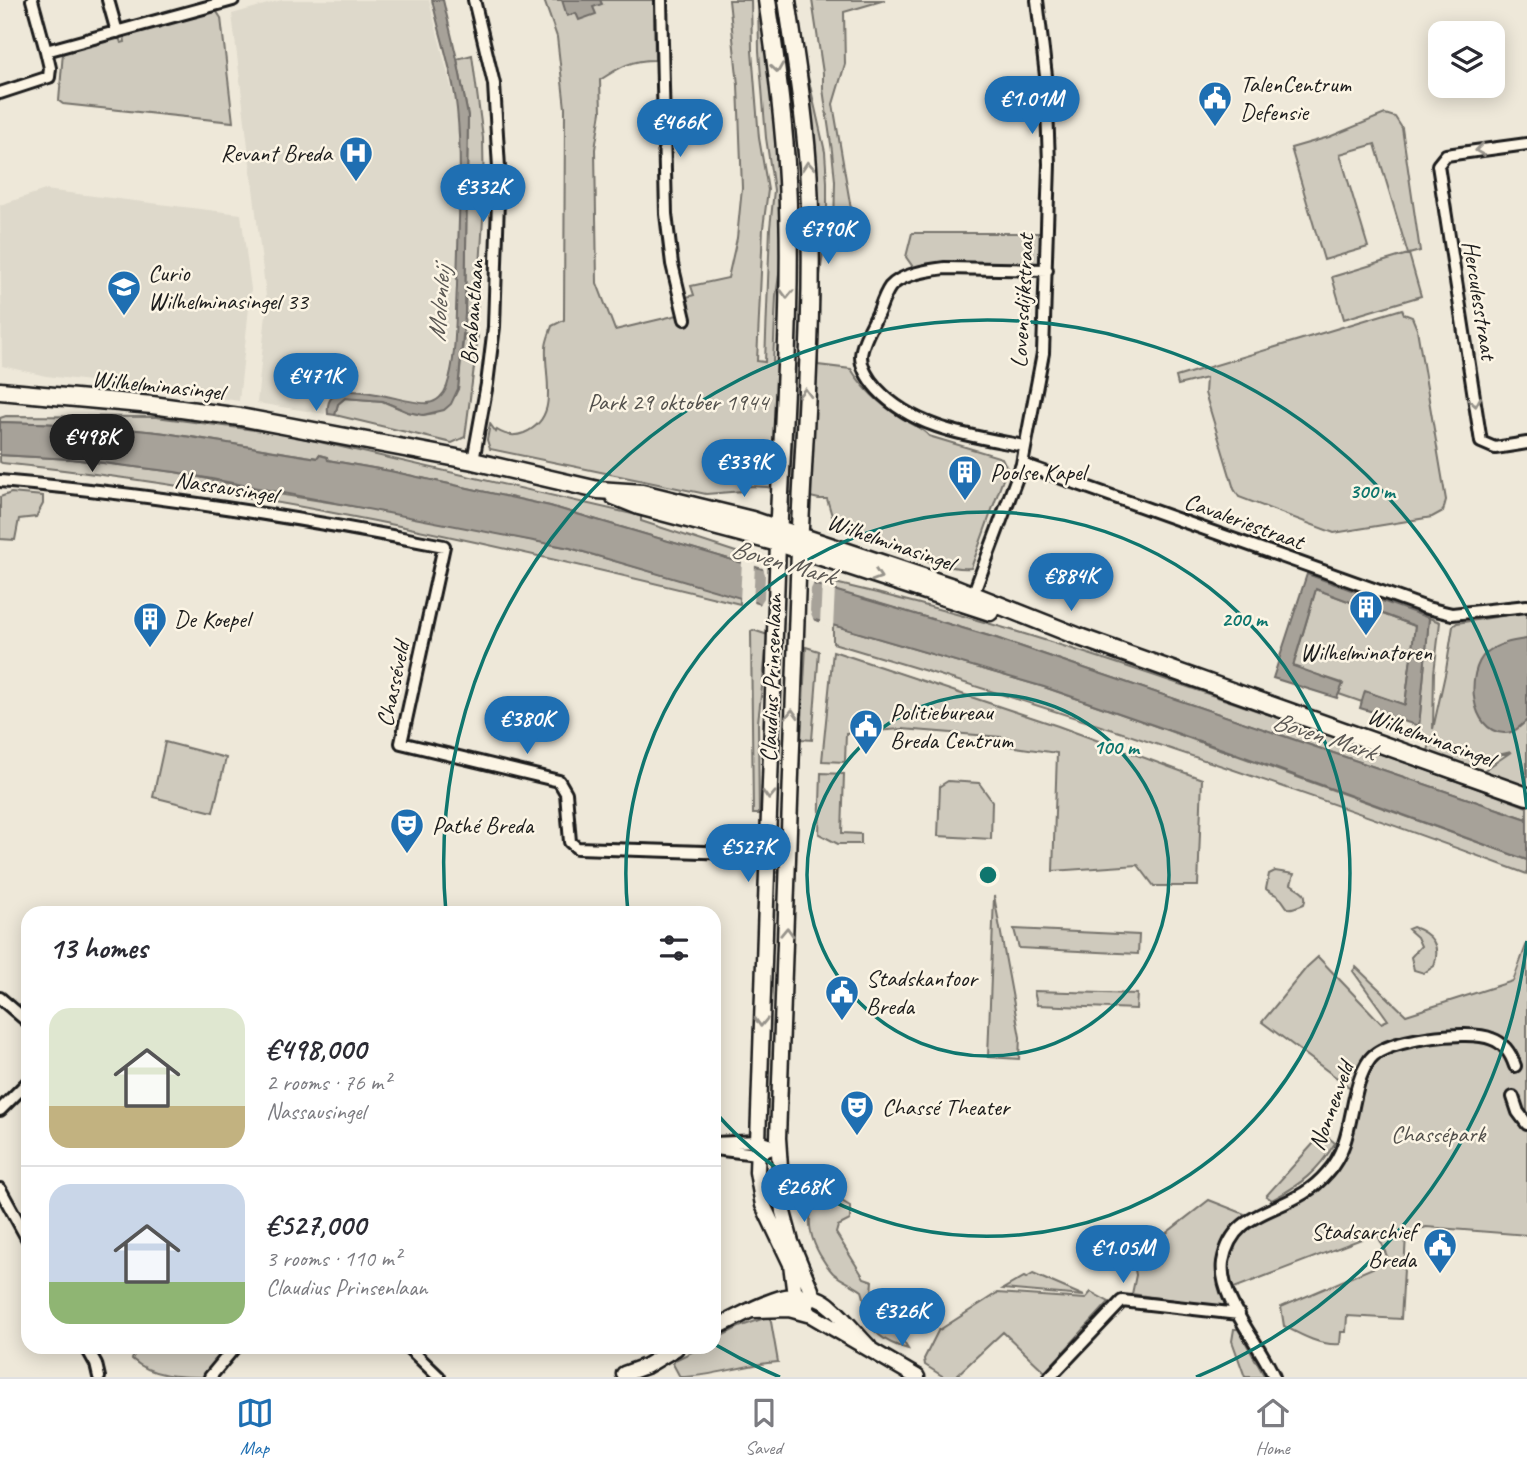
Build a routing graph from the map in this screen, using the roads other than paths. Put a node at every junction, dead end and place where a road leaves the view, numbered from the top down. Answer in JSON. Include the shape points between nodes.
{"nodes":[{"id":1,"x":32,"y":0,"type":"edge"},
{"id":2,"x":108,"y":0,"type":"edge"},
{"id":3,"x":474,"y":0,"type":"edge"},
{"id":4,"x":661,"y":0,"type":"edge"},
{"id":5,"x":767,"y":0,"type":"edge"},
{"id":6,"x":787,"y":0,"type":"edge"},
{"id":7,"x":1037,"y":0,"type":"edge"},
{"id":8,"x":227,"y":1,"type":"edge"},
{"id":9,"x":117,"y":32,"type":"junction"},
{"id":10,"x":46,"y":51,"type":"junction"},
{"id":11,"x":0,"y":93,"type":"edge"},
{"id":12,"x":1527,"y":144,"type":"edge"},
{"id":13,"x":1047,"y":270,"type":"junction"},
{"id":14,"x":685,"y":319,"type":"dead end"},
{"id":15,"x":0,"y":391,"type":"edge"},
{"id":16,"x":1527,"y":443,"type":"edge"},
{"id":17,"x":1024,"y":446,"type":"junction"},
{"id":18,"x":473,"y":461,"type":"junction"},
{"id":19,"x":1022,"y":464,"type":"junction"},
{"id":20,"x":0,"y":481,"type":"edge"},
{"id":21,"x":778,"y":536,"type":"junction"},
{"id":22,"x":799,"y":542,"type":"junction"},
{"id":23,"x":444,"y":546,"type":"joint"},
{"id":24,"x":973,"y":595,"type":"junction"},
{"id":25,"x":1527,"y":606,"type":"edge"},
{"id":26,"x":1082,"y":638,"type":"junction"},
{"id":27,"x":1527,"y":796,"type":"edge"},
{"id":28,"x":766,"y":854,"type":"junction"},
{"id":29,"x":789,"y":856,"type":"junction"},
{"id":30,"x":0,"y":998,"type":"edge"},
{"id":31,"x":21,"y":1016,"type":"edge"},
{"id":32,"x":1515,"y":1066,"type":"tunnel mouth"},
{"id":33,"x":21,"y":1089,"type":"edge"},
{"id":34,"x":1513,"y":1097,"type":"tunnel mouth"},
{"id":35,"x":0,"y":1110,"type":"edge"},
{"id":36,"x":1527,"y":1124,"type":"edge"},
{"id":37,"x":721,"y":1144,"type":"edge"},
{"id":38,"x":757,"y":1147,"type":"junction"},
{"id":39,"x":779,"y":1147,"type":"junction"},
{"id":40,"x":721,"y":1149,"type":"edge"},
{"id":41,"x":0,"y":1189,"type":"edge"},
{"id":42,"x":21,"y":1227,"type":"edge"},
{"id":43,"x":795,"y":1296,"type":"junction"},
{"id":44,"x":811,"y":1298,"type":"junction"},
{"id":45,"x":754,"y":1310,"type":"junction"},
{"id":46,"x":803,"y":1312,"type":"junction"},
{"id":47,"x":1239,"y":1314,"type":"junction"},
{"id":48,"x":721,"y":1325,"type":"edge"},
{"id":49,"x":869,"y":1348,"type":"junction"},
{"id":50,"x":90,"y":1354,"type":"edge"},
{"id":51,"x":229,"y":1354,"type":"edge"},
{"id":52,"x":415,"y":1354,"type":"edge"},
{"id":53,"x":649,"y":1354,"type":"edge"},
{"id":54,"x":666,"y":1354,"type":"edge"},
{"id":55,"x":621,"y":1375,"type":"edge"},
{"id":56,"x":99,"y":1377,"type":"edge"},
{"id":57,"x":210,"y":1377,"type":"edge"},
{"id":58,"x":439,"y":1377,"type":"edge"},
{"id":59,"x":917,"y":1377,"type":"edge"},
{"id":60,"x":1050,"y":1377,"type":"edge"},
{"id":61,"x":1274,"y":1377,"type":"edge"}],
"edges":[{"from":1,"to":10,"type":"street"},
{"from":2,"to":9,"type":"street"},
{"from":3,"to":18,"type":"street","name":"Brabantlaan","via":[[494,84],[499,168],[494,327]]},
{"from":4,"to":14,"type":"street","via":[[666,214]]},
{"from":5,"to":21,"type":"main road","name":"Claudius Prinsenlaan","one_way":true,"via":[[788,183]]},
{"from":22,"to":6,"type":"main road","name":"Claudius Prinsenlaan","one_way":true,"via":[[809,197],[804,120]]},
{"from":7,"to":13,"type":"street","name":"Lovensdijkstraat","via":[[1047,96]]},
{"from":8,"to":9,"type":"street"},
{"from":9,"to":10,"type":"street"},
{"from":10,"to":11,"type":"street","via":[[49,76]]},
{"from":12,"to":16,"type":"street","name":"Herculesstraat","one_way":true,"via":[[1446,155],[1438,165],[1481,442],[1495,448]]},
{"from":13,"to":17,"type":"street","name":"Lovensdijkstraat","via":[[1043,353]]},
{"from":13,"to":17,"type":"street","via":[[945,268],[899,281],[887,292],[861,355],[875,387],[911,415],[960,434]]},
{"from":15,"to":18,"type":"main road","name":"Wilhelminasingel","via":[[226,415]]},
{"from":17,"to":19,"type":"street","name":"Lovensdijkstraat"},
{"from":18,"to":21,"type":"main road","name":"Wilhelminasingel","via":[[598,490],[639,506]]},
{"from":19,"to":24,"type":"street","name":"Lovensdijkstraat"},
{"from":19,"to":25,"type":"street","name":"Cavaleriestraat","via":[[1427,608],[1452,614]]},
{"from":20,"to":23,"type":"street","name":"Nassausingel","via":[[180,500]]},
{"from":21,"to":22,"type":"main road","name":"Wilhelminasingel"},
{"from":21,"to":28,"type":"street","name":"Claudius Prinsenlaan","one_way":true},
{"from":22,"to":24,"type":"main road","name":"Wilhelminasingel"},
{"from":22,"to":26,"type":"main road","name":"Wilhelminasingel","one_way":true,"via":[[1043,630]]},
{"from":29,"to":22,"type":"street","name":"Claudius Prinsenlaan","one_way":true},
{"from":23,"to":28,"type":"street","name":"Chasséveld","via":[[401,743],[557,780],[566,793],[570,842],[577,848]]},
{"from":24,"to":26,"type":"main road","name":"Wilhelminasingel"},
{"from":26,"to":27,"type":"main road","name":"Wilhelminasingel"},
{"from":28,"to":29,"type":"street"},
{"from":28,"to":38,"type":"street","name":"Claudius Prinsenlaan","one_way":true},
{"from":39,"to":29,"type":"street","name":"Claudius Prinsenlaan","one_way":true},
{"from":30,"to":31,"type":"street"},
{"from":32,"to":47,"type":"street","name":"Nonnenveld","via":[[1506,1048],[1487,1037],[1442,1035],[1372,1056],[1361,1076],[1346,1140],[1330,1170],[1305,1193],[1254,1216],[1231,1239],[1223,1273]]},
{"from":33,"to":35,"type":"street"},
{"from":34,"to":36,"type":"street"},
{"from":37,"to":38,"type":"street"},
{"from":38,"to":39,"type":"street"},
{"from":38,"to":40,"type":"street"},
{"from":38,"to":43,"type":"street","name":"Claudius Prinsenlaan","via":[[763,1205],[791,1264]]},
{"from":39,"to":44,"type":"street","name":"Claudius Prinsenlaan","via":[[783,1212]]},
{"from":41,"to":42,"type":"street"},
{"from":43,"to":44,"type":"street"},
{"from":43,"to":45,"type":"street","via":[[776,1298]]},
{"from":43,"to":46,"type":"street","name":"Claudius Prinsenlaan"},
{"from":44,"to":46,"type":"street"},
{"from":44,"to":49,"type":"street","via":[[830,1305]]},
{"from":45,"to":46,"type":"street"},
{"from":45,"to":48,"type":"street"},
{"from":46,"to":49,"type":"street"},
{"from":47,"to":60,"type":"street","via":[[1122,1300]]},
{"from":47,"to":61,"type":"street","name":"Nonnenveld"},
{"from":49,"to":59,"type":"street"},
{"from":50,"to":56,"type":"street"},
{"from":51,"to":57,"type":"street"},
{"from":52,"to":58,"type":"street"},
{"from":53,"to":55,"type":"street"},
{"from":54,"to":55,"type":"street"}]}
